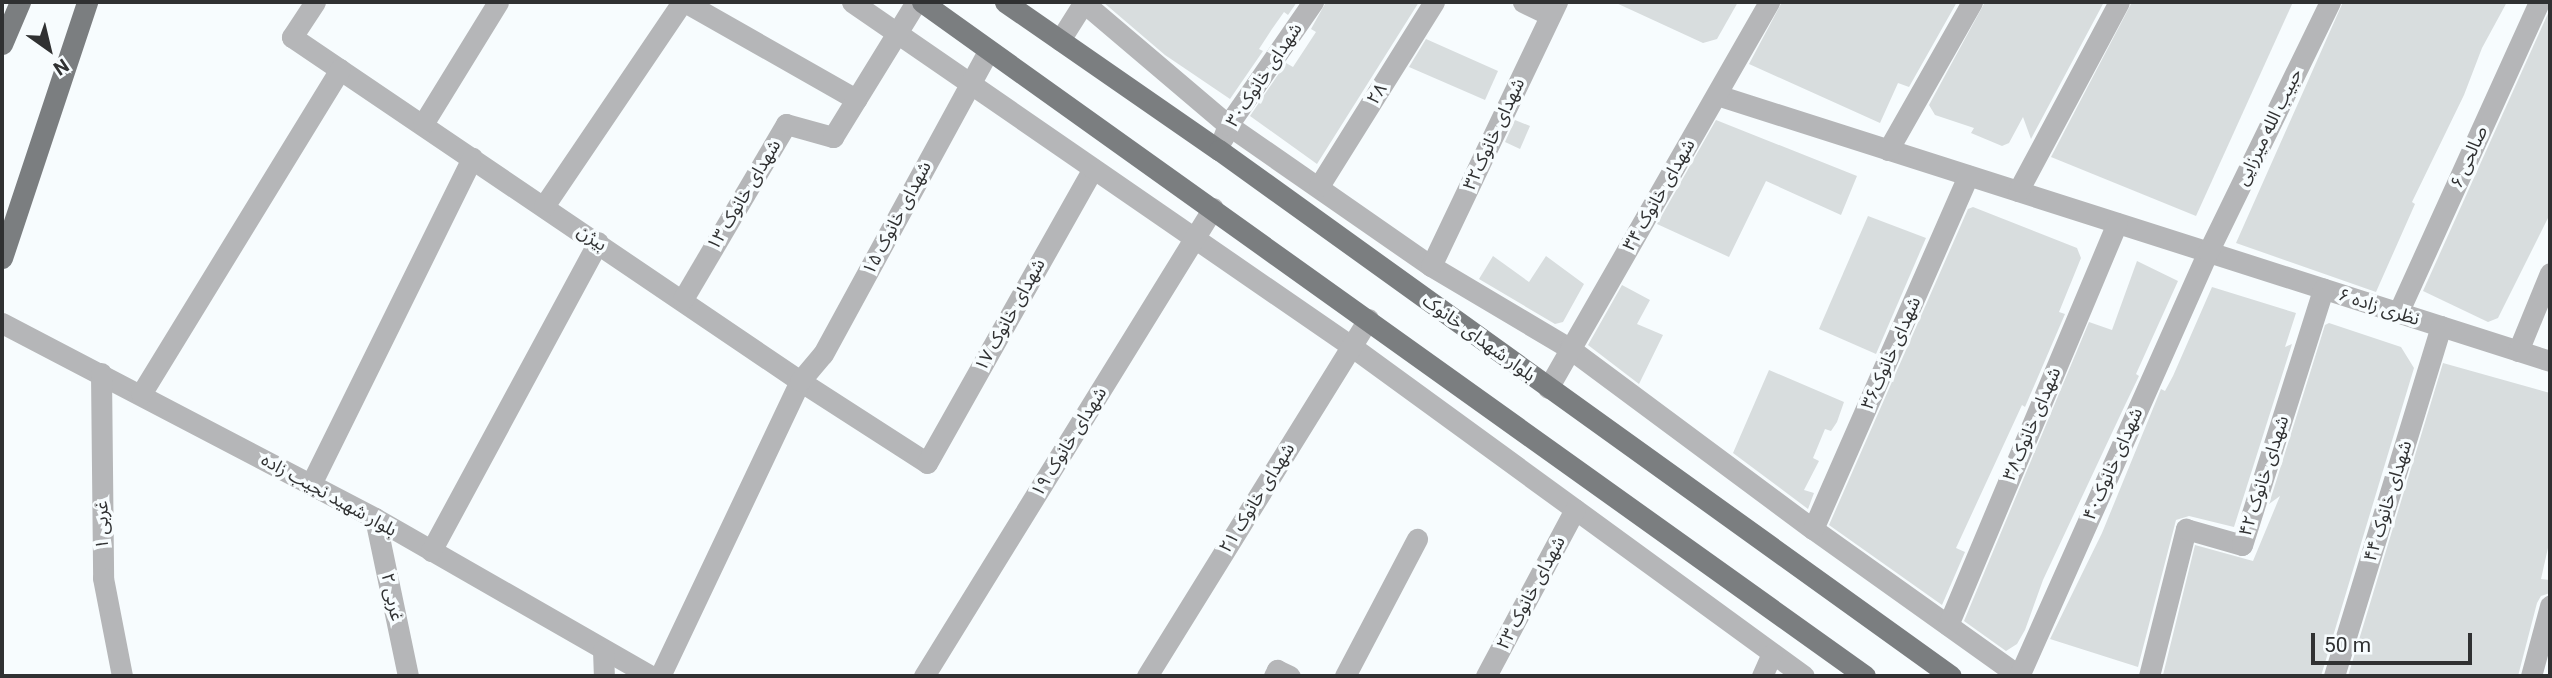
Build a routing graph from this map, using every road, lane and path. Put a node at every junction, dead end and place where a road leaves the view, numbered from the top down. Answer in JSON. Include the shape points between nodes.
{"nodes":[{"id":1,"x":20,"y":2,"type":"edge"},
{"id":2,"x":87,"y":2,"type":"edge"},
{"id":3,"x":315,"y":2,"type":"edge"},
{"id":4,"x":498,"y":2,"type":"edge"},
{"id":5,"x":684,"y":2,"type":"edge"},
{"id":6,"x":852,"y":2,"type":"edge"},
{"id":7,"x":916,"y":2,"type":"edge"},
{"id":8,"x":922,"y":2,"type":"edge"},
{"id":9,"x":1005,"y":2,"type":"edge"},
{"id":10,"x":1083,"y":2,"type":"edge"},
{"id":11,"x":1313,"y":2,"type":"edge"},
{"id":12,"x":1434,"y":2,"type":"edge"},
{"id":13,"x":1523,"y":2,"type":"edge"},
{"id":14,"x":1769,"y":2,"type":"edge"},
{"id":15,"x":1972,"y":2,"type":"edge"},
{"id":16,"x":2119,"y":2,"type":"edge"},
{"id":17,"x":2330,"y":2,"type":"edge"},
{"id":18,"x":2539,"y":2,"type":"edge"},
{"id":19,"x":1553,"y":8,"type":"edge"},
{"id":20,"x":897,"y":33,"type":"junction"},
{"id":21,"x":1060,"y":40,"type":"junction"},
{"id":22,"x":2,"y":44,"type":"edge"},
{"id":23,"x":989,"y":50,"type":"junction"},
{"id":24,"x":340,"y":69,"type":"junction"},
{"id":25,"x":969,"y":82,"type":"junction"},
{"id":26,"x":1717,"y":95,"type":"junction"},
{"id":27,"x":856,"y":99,"type":"junction"},
{"id":28,"x":423,"y":124,"type":"junction"},
{"id":29,"x":1228,"y":125,"type":"junction"},
{"id":30,"x":1219,"y":150,"type":"junction"},
{"id":31,"x":1888,"y":150,"type":"junction"},
{"id":32,"x":472,"y":158,"type":"junction"},
{"id":33,"x":1093,"y":168,"type":"junction"},
{"id":34,"x":1968,"y":176,"type":"junction"},
{"id":35,"x":1319,"y":186,"type":"junction"},
{"id":36,"x":2018,"y":191,"type":"junction"},
{"id":37,"x":544,"y":206,"type":"junction"},
{"id":38,"x":1213,"y":208,"type":"junction"},
{"id":39,"x":2117,"y":223,"type":"junction"},
{"id":40,"x":1194,"y":239,"type":"junction"},
{"id":41,"x":598,"y":243,"type":"junction"},
{"id":42,"x":2208,"y":252,"type":"junction"},
{"id":43,"x":2,"y":258,"type":"edge"},
{"id":44,"x":1431,"y":266,"type":"junction"},
{"id":45,"x":2550,"y":273,"type":"edge"},
{"id":46,"x":2323,"y":289,"type":"junction"},
{"id":47,"x":683,"y":299,"type":"junction"},
{"id":48,"x":2398,"y":313,"type":"junction"},
{"id":49,"x":1368,"y":319,"type":"junction"},
{"id":50,"x":2,"y":323,"type":"edge"},
{"id":51,"x":2441,"y":326,"type":"junction"},
{"id":52,"x":1351,"y":346,"type":"junction"},
{"id":53,"x":1569,"y":348,"type":"junction"},
{"id":54,"x":2518,"y":351,"type":"junction"},
{"id":55,"x":2550,"y":361,"type":"edge"},
{"id":56,"x":101,"y":373,"type":"junction"},
{"id":57,"x":800,"y":381,"type":"junction"},
{"id":58,"x":1548,"y":388,"type":"junction"},
{"id":59,"x":1468,"y":392,"type":"junction"},
{"id":60,"x":141,"y":394,"type":"junction"},
{"id":61,"x":1451,"y":418,"type":"junction"},
{"id":62,"x":927,"y":463,"type":"joint"},
{"id":63,"x":311,"y":484,"type":"junction"},
{"id":64,"x":1576,"y":509,"type":"junction"},
{"id":65,"x":376,"y":518,"type":"junction"},
{"id":66,"x":1813,"y":529,"type":"junction"},
{"id":67,"x":1417,"y":538,"type":"dead end"},
{"id":68,"x":431,"y":551,"type":"junction"},
{"id":69,"x":1695,"y":556,"type":"junction"},
{"id":70,"x":1675,"y":583,"type":"junction"},
{"id":71,"x":2550,"y":606,"type":"edge"},
{"id":72,"x":1948,"y":625,"type":"junction"},
{"id":73,"x":603,"y":650,"type":"junction"},
{"id":74,"x":1772,"y":654,"type":"junction"},
{"id":75,"x":122,"y":676,"type":"edge"},
{"id":76,"x":408,"y":676,"type":"edge"},
{"id":77,"x":604,"y":676,"type":"edge"},
{"id":78,"x":651,"y":676,"type":"edge"},
{"id":79,"x":660,"y":676,"type":"edge"},
{"id":80,"x":925,"y":676,"type":"edge"},
{"id":81,"x":1147,"y":676,"type":"edge"},
{"id":82,"x":1274,"y":676,"type":"edge"},
{"id":83,"x":1290,"y":676,"type":"edge"},
{"id":84,"x":1345,"y":676,"type":"edge"},
{"id":85,"x":1486,"y":676,"type":"edge"},
{"id":86,"x":1762,"y":676,"type":"edge"},
{"id":87,"x":1804,"y":676,"type":"edge"},
{"id":88,"x":1865,"y":676,"type":"edge"},
{"id":89,"x":1951,"y":676,"type":"edge"},
{"id":90,"x":2019,"y":676,"type":"edge"},
{"id":91,"x":2149,"y":676,"type":"edge"},
{"id":92,"x":2334,"y":676,"type":"edge"},
{"id":93,"x":2531,"y":676,"type":"edge"}],
"edges":[{"from":1,"to":22,"type":"main road"},
{"from":2,"to":43,"type":"main road"},
{"from":3,"to":24,"type":"street","name":"بیژن","via":[[292,37]]},
{"from":4,"to":28,"type":"street"},
{"from":5,"to":27,"type":"street"},
{"from":5,"to":37,"type":"street"},
{"from":6,"to":20,"type":"street"},
{"from":7,"to":20,"type":"street","name":"شهدای خانوک ۱۳"},
{"from":8,"to":23,"type":"main road"},
{"from":9,"to":21,"type":"main road","name":"بلوار شهدای خانوک"},
{"from":10,"to":21,"type":"street"},
{"from":10,"to":29,"type":"street"},
{"from":11,"to":29,"type":"street","name":"شهدای خانوک۳۰"},
{"from":12,"to":35,"type":"street","name":"۲۸"},
{"from":13,"to":19,"type":"street"},
{"from":14,"to":26,"type":"street","name":"۳۴ شهدای خانوک"},
{"from":15,"to":31,"type":"street"},
{"from":16,"to":36,"type":"street"},
{"from":17,"to":42,"type":"street","name":"حبیب الله میرزایی"},
{"from":18,"to":48,"type":"street","name":"۶ صالحی"},
{"from":19,"to":44,"type":"street","name":"شهدای خانوک۳۲"},
{"from":20,"to":25,"type":"street"},
{"from":20,"to":27,"type":"street","name":"شهدای خانوک ۱۳"},
{"from":21,"to":30,"type":"main road","name":"بلوار شهدای خانوک"},
{"from":23,"to":25,"type":"street","name":"شهدای خانوک ۱۵"},
{"from":23,"to":38,"type":"main road"},
{"from":24,"to":28,"type":"street","name":"بیژن"},
{"from":24,"to":60,"type":"street"},
{"from":25,"to":33,"type":"street"},
{"from":25,"to":57,"type":"street","name":"شهدای خانوک ۱۵","via":[[823,354]]},
{"from":26,"to":31,"type":"street","name":"نظری زاده ۶"},
{"from":26,"to":53,"type":"street","name":"۳۴ شهدای خانوک"},
{"from":27,"to":47,"type":"street","name":"شهدای خانوک ۱۳","via":[[832,137],[786,124]]},
{"from":28,"to":32,"type":"street","name":"بیژن"},
{"from":29,"to":30,"type":"street","name":"شهدای خانوک۳۰"},
{"from":29,"to":35,"type":"street"},
{"from":30,"to":58,"type":"main road","name":"بلوار شهدای خانوک"},
{"from":31,"to":34,"type":"street","name":"نظری زاده ۶"},
{"from":32,"to":37,"type":"street","name":"بیژن"},
{"from":32,"to":63,"type":"street"},
{"from":33,"to":40,"type":"street"},
{"from":33,"to":62,"type":"street","name":"شهدای خانوک ۱۷"},
{"from":34,"to":36,"type":"street","name":"نظری زاده ۶"},
{"from":34,"to":66,"type":"street","name":"شهدای خانوک۳۶"},
{"from":35,"to":44,"type":"street"},
{"from":36,"to":39,"type":"street","name":"نظری زاده ۶"},
{"from":37,"to":41,"type":"street","name":"بیژن"},
{"from":38,"to":40,"type":"street","name":"شهدای خانوک ۱۹"},
{"from":38,"to":49,"type":"main road"},
{"from":39,"to":42,"type":"street","name":"نظری زاده ۶"},
{"from":39,"to":72,"type":"street","name":"شهدای خانوک۳۸"},
{"from":40,"to":52,"type":"street"},
{"from":40,"to":80,"type":"street","name":"شهدای خانوک ۱۹"},
{"from":41,"to":47,"type":"street","name":"بیژن"},
{"from":41,"to":68,"type":"street"},
{"from":42,"to":46,"type":"street","name":"نظری زاده ۶"},
{"from":42,"to":90,"type":"street","name":"شهدای خانوک۴۰"},
{"from":44,"to":53,"type":"street"},
{"from":45,"to":54,"type":"street"},
{"from":46,"to":48,"type":"street","name":"نظری زاده ۶"},
{"from":46,"to":91,"type":"street","name":"شهدای خانوک ۴۲","via":[[2242,544],[2186,529]]},
{"from":47,"to":57,"type":"street","name":"بیژن"},
{"from":48,"to":51,"type":"street","name":"نظری زاده ۶"},
{"from":49,"to":52,"type":"street","name":"شهدای خانوک ۲۱"},
{"from":49,"to":59,"type":"main road"},
{"from":50,"to":56,"type":"street","name":"بلوار شهید نجیب زاده"},
{"from":51,"to":54,"type":"street","name":"نظری زاده ۶"},
{"from":51,"to":92,"type":"street","name":"۴۴ شهدای خانوک"},
{"from":52,"to":61,"type":"street"},
{"from":52,"to":81,"type":"street","name":"شهدای خانوک ۲۱"},
{"from":53,"to":58,"type":"street","name":"۳۴ شهدای خانوک"},
{"from":53,"to":66,"type":"street"},
{"from":54,"to":55,"type":"street","name":"نظری زاده ۶"},
{"from":56,"to":60,"type":"street","name":"بلوار شهید نجیب زاده"},
{"from":56,"to":75,"type":"street","name":"غربی ۱","via":[[103,578]]},
{"from":57,"to":62,"type":"street","name":"بیژن"},
{"from":57,"to":79,"type":"street","name":"شهدای خانوک ۱۵"},
{"from":58,"to":89,"type":"main road","name":"بلوار شهدای خانوک"},
{"from":59,"to":61,"type":"street"},
{"from":59,"to":69,"type":"main road"},
{"from":60,"to":63,"type":"street","name":"بلوار شهید نجیب زاده"},
{"from":61,"to":64,"type":"street"},
{"from":63,"to":65,"type":"street","name":"بلوار شهید نجیب زاده"},
{"from":64,"to":70,"type":"street"},
{"from":64,"to":85,"type":"street","name":"شهدای خانوک ۲۳"},
{"from":65,"to":68,"type":"street","name":"بلوار شهید نجیب زاده"},
{"from":65,"to":76,"type":"street","name":"غربی ۲"},
{"from":66,"to":72,"type":"street"},
{"from":67,"to":84,"type":"street"},
{"from":68,"to":73,"type":"street","name":"بلوار شهید نجیب زاده"},
{"from":69,"to":70,"type":"street"},
{"from":69,"to":88,"type":"main road"},
{"from":70,"to":74,"type":"street"},
{"from":71,"to":93,"type":"street"},
{"from":72,"to":90,"type":"street"},
{"from":73,"to":77,"type":"street"},
{"from":73,"to":78,"type":"street","name":"بلوار شهید نجیب زاده"},
{"from":74,"to":86,"type":"street"},
{"from":74,"to":87,"type":"street"},
{"from":82,"to":83,"type":"street","via":[[1277,670]]}]}
